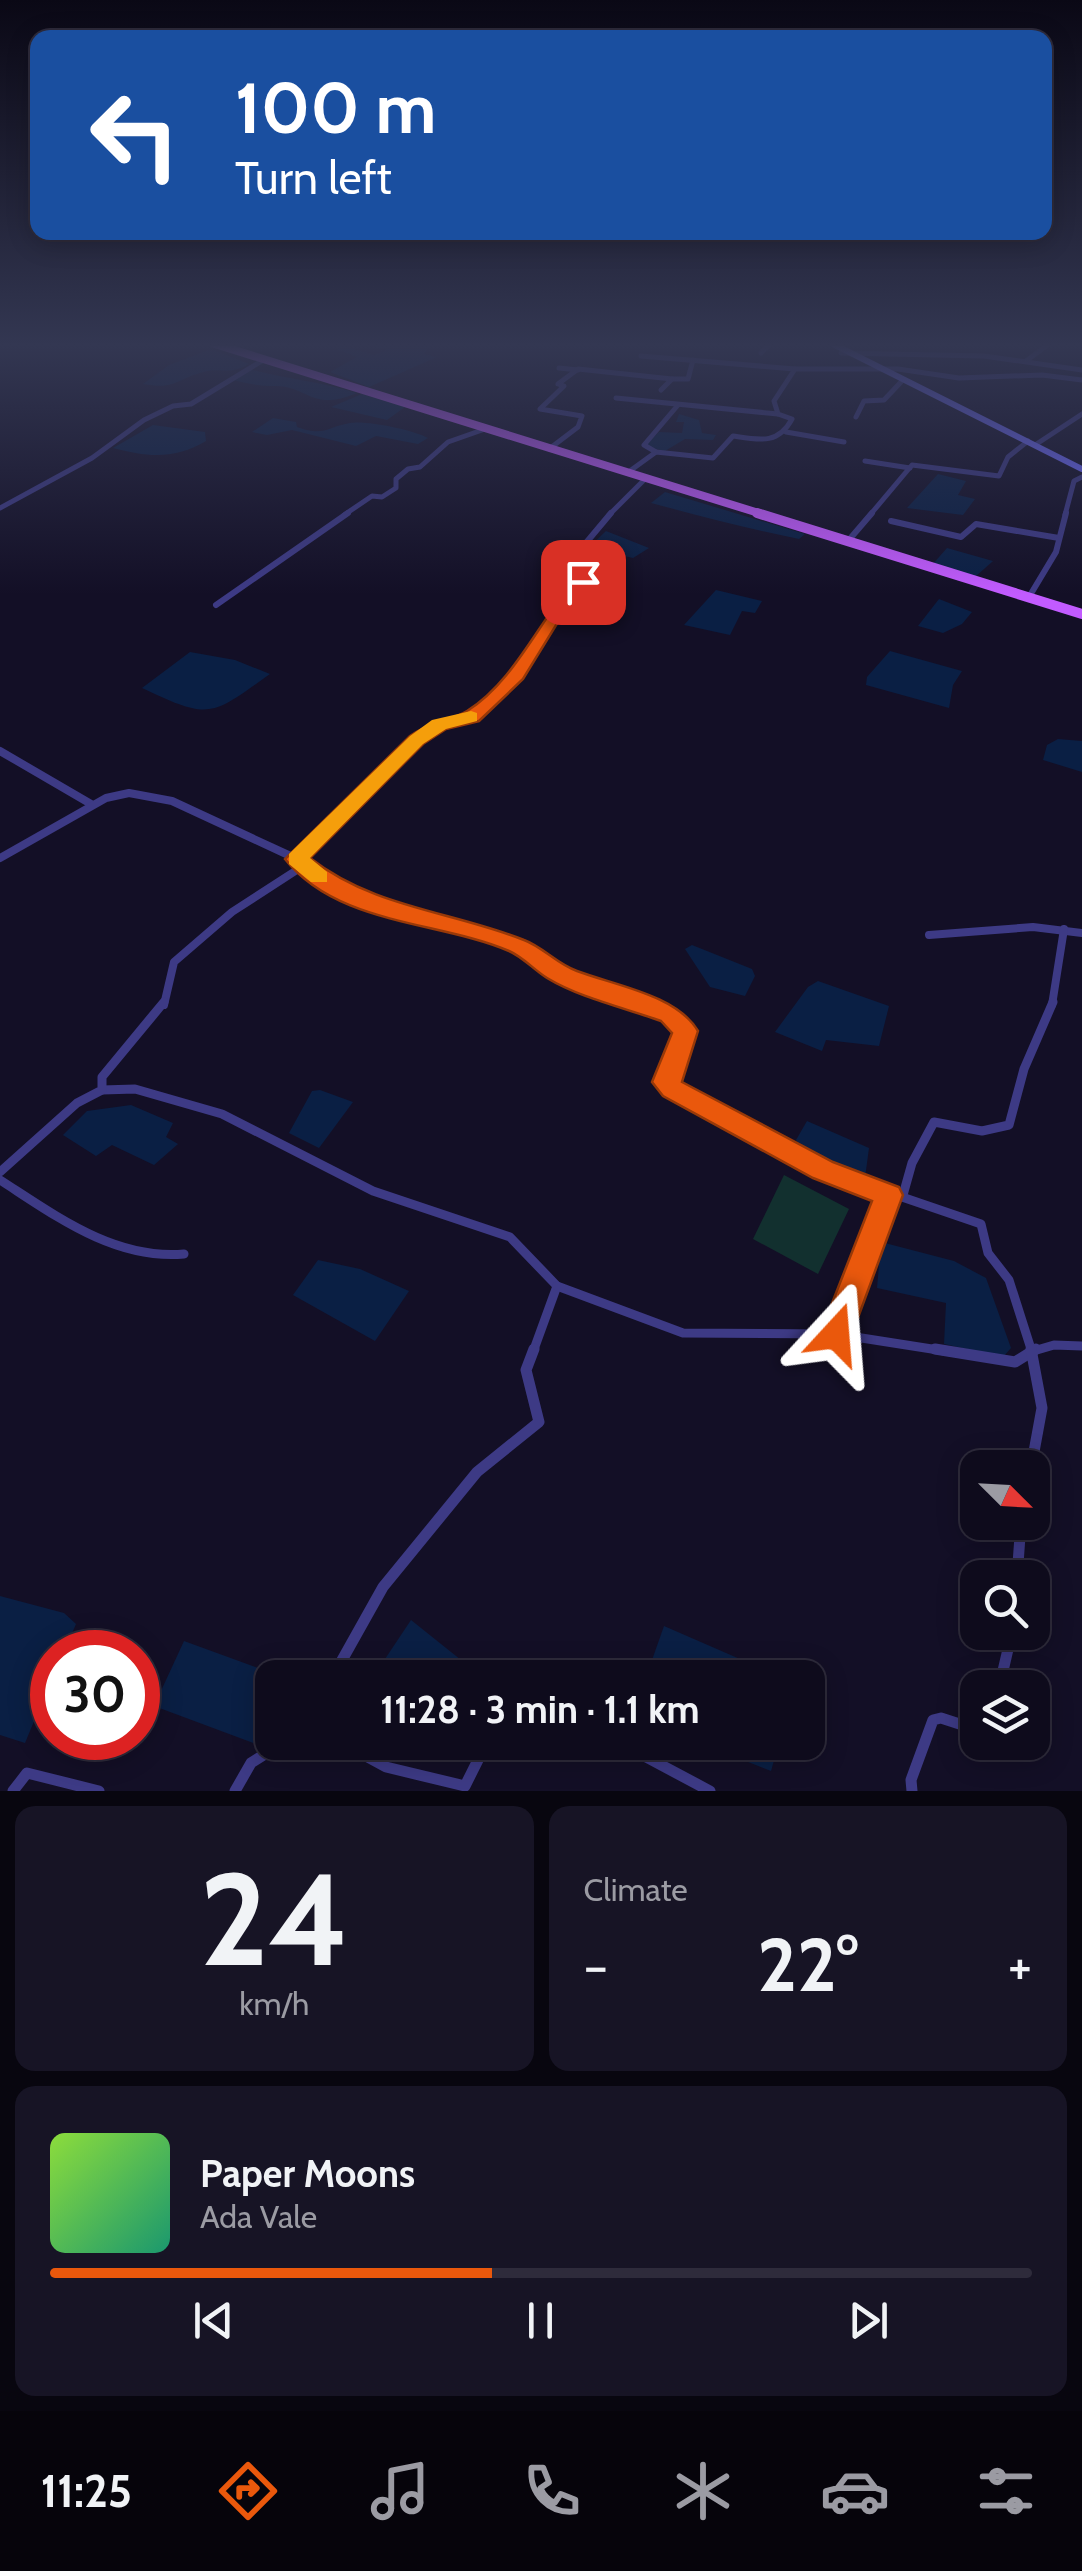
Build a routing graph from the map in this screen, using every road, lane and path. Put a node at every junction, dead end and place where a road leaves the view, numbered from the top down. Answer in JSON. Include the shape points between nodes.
{"nodes":[{"id":1,"x":132,"y":428,"type":"edge"},
{"id":2,"x":481,"y":428,"type":"edge"},
{"id":3,"x":577,"y":428,"type":"edge"},
{"id":4,"x":659,"y":428,"type":"edge"},
{"id":5,"x":788,"y":428,"type":"edge"},
{"id":6,"x":991,"y":428,"type":"edge"},
{"id":7,"x":1000,"y":428,"type":"edge"},
{"id":8,"x":1059,"y":428,"type":"edge"},
{"id":9,"x":485,"y":429,"type":"junction"},
{"id":10,"x":786,"y":432,"type":"junction"},
{"id":11,"x":844,"y":442,"type":"dead end"},
{"id":12,"x":1032,"y":443,"type":"junction"},
{"id":13,"x":549,"y":449,"type":"junction"},
{"id":14,"x":656,"y":452,"type":"junction"},
{"id":15,"x":865,"y":462,"type":"dead end"},
{"id":16,"x":910,"y":468,"type":"junction"},
{"id":17,"x":1082,"y":469,"type":"edge"},
{"id":18,"x":627,"y":473,"type":"junction"},
{"id":19,"x":1082,"y":476,"type":"edge"},
{"id":20,"x":646,"y":478,"type":"junction"},
{"id":21,"x":0,"y":508,"type":"edge"},
{"id":22,"x":890,"y":521,"type":"dead end"},
{"id":23,"x":1059,"y":538,"type":"junction"},
{"id":24,"x":849,"y":539,"type":"junction"},
{"id":25,"x":1029,"y":597,"type":"junction"},
{"id":26,"x":216,"y":605,"type":"dead end"},
{"id":27,"x":1082,"y":614,"type":"edge"},
{"id":28,"x":0,"y":752,"type":"edge"},
{"id":29,"x":92,"y":804,"type":"junction"},
{"id":30,"x":0,"y":858,"type":"edge"},
{"id":31,"x":300,"y":863,"type":"junction"},
{"id":32,"x":1064,"y":929,"type":"junction"},
{"id":33,"x":1082,"y":934,"type":"edge"},
{"id":34,"x":929,"y":935,"type":"dead end"},
{"id":35,"x":102,"y":1090,"type":"junction"},
{"id":36,"x":0,"y":1176,"type":"edge"},
{"id":37,"x":903,"y":1194,"type":"junction"},
{"id":38,"x":889,"y":1195,"type":"junction"},
{"id":39,"x":184,"y":1254,"type":"dead end"},
{"id":40,"x":557,"y":1286,"type":"junction"},
{"id":41,"x":836,"y":1334,"type":"junction"},
{"id":42,"x":1082,"y":1346,"type":"edge"},
{"id":43,"x":1031,"y":1349,"type":"junction"},
{"id":44,"x":1034,"y":1450,"type":"edge"},
{"id":45,"x":342,"y":1660,"type":"edge"},
{"id":46,"x":960,"y":1724,"type":"edge"},
{"id":47,"x":256,"y":1760,"type":"edge"},
{"id":48,"x":373,"y":1760,"type":"edge"},
{"id":49,"x":478,"y":1760,"type":"edge"},
{"id":50,"x":652,"y":1760,"type":"edge"},
{"id":51,"x":464,"y":1788,"type":"edge"},
{"id":52,"x":13,"y":1791,"type":"edge"},
{"id":53,"x":99,"y":1791,"type":"edge"},
{"id":54,"x":235,"y":1791,"type":"edge"},
{"id":55,"x":710,"y":1791,"type":"edge"},
{"id":56,"x":912,"y":1791,"type":"edge"}],
"edges":[{"from":1,"to":21,"type":"street","via":[[92,458]]},
{"from":2,"to":9,"type":"main road"},
{"from":3,"to":13,"type":"street"},
{"from":4,"to":14,"type":"street","via":[[644,446]]},
{"from":5,"to":10,"type":"street"},
{"from":6,"to":12,"type":"main road"},
{"from":7,"to":12,"type":"main road"},
{"from":8,"to":12,"type":"street"},
{"from":9,"to":13,"type":"main road"},
{"from":9,"to":26,"type":"street","via":[[447,442],[396,479],[398,487],[372,496]]},
{"from":10,"to":11,"type":"street"},
{"from":10,"to":14,"type":"street","via":[[771,443],[733,436],[713,458]]},
{"from":12,"to":16,"type":"street","via":[[1008,457],[998,476]]},
{"from":12,"to":17,"type":"main road"},
{"from":13,"to":18,"type":"main road"},
{"from":14,"to":18,"type":"street"},
{"from":15,"to":16,"type":"street"},
{"from":16,"to":24,"type":"street"},
{"from":18,"to":20,"type":"main road"},
{"from":19,"to":23,"type":"street","via":[[1074,481]]},
{"from":20,"to":24,"type":"main road"},
{"from":20,"to":31,"type":"street","via":[[630,488],[614,516],[580,550],[582,560],[568,575],[584,580],[516,675],[472,716],[439,724],[416,740]]},
{"from":22,"to":23,"type":"street","via":[[958,539],[978,524]]},
{"from":23,"to":25,"type":"street"},
{"from":24,"to":25,"type":"main road"},
{"from":25,"to":27,"type":"main road"},
{"from":28,"to":29,"type":"street"},
{"from":29,"to":30,"type":"street"},
{"from":29,"to":31,"type":"street","via":[[129,794],[172,802]]},
{"from":31,"to":35,"type":"street","via":[[174,962],[163,1008],[102,1076]]},
{"from":31,"to":38,"type":"street","via":[[353,895],[519,946],[557,973],[670,1015],[686,1031],[665,1082],[672,1089],[823,1170]]},
{"from":32,"to":33,"type":"street"},
{"from":32,"to":34,"type":"street"},
{"from":32,"to":37,"type":"street","via":[[1052,1008],[1008,1124],[982,1131],[934,1122]]},
{"from":35,"to":36,"type":"street","via":[[76,1103]]},
{"from":35,"to":40,"type":"street","via":[[135,1089],[222,1114],[373,1191],[510,1237]]},
{"from":36,"to":39,"type":"street","via":[[47,1215],[158,1258]]},
{"from":37,"to":38,"type":"street"},
{"from":37,"to":43,"type":"street","via":[[981,1224],[988,1253],[1020,1306]]},
{"from":38,"to":41,"type":"street"},
{"from":40,"to":41,"type":"street","via":[[682,1332]]},
{"from":40,"to":45,"type":"street","via":[[526,1370],[541,1406],[540,1422],[477,1472],[383,1586]]},
{"from":41,"to":43,"type":"street","via":[[1015,1362]]},
{"from":42,"to":43,"type":"street"},
{"from":43,"to":44,"type":"street","via":[[1042,1408]]},
{"from":46,"to":56,"type":"street","via":[[934,1720]]},
{"from":47,"to":54,"type":"street"},
{"from":48,"to":51,"type":"street"},
{"from":49,"to":51,"type":"street"},
{"from":50,"to":55,"type":"street"},
{"from":52,"to":53,"type":"street","via":[[27,1774]]}]}
